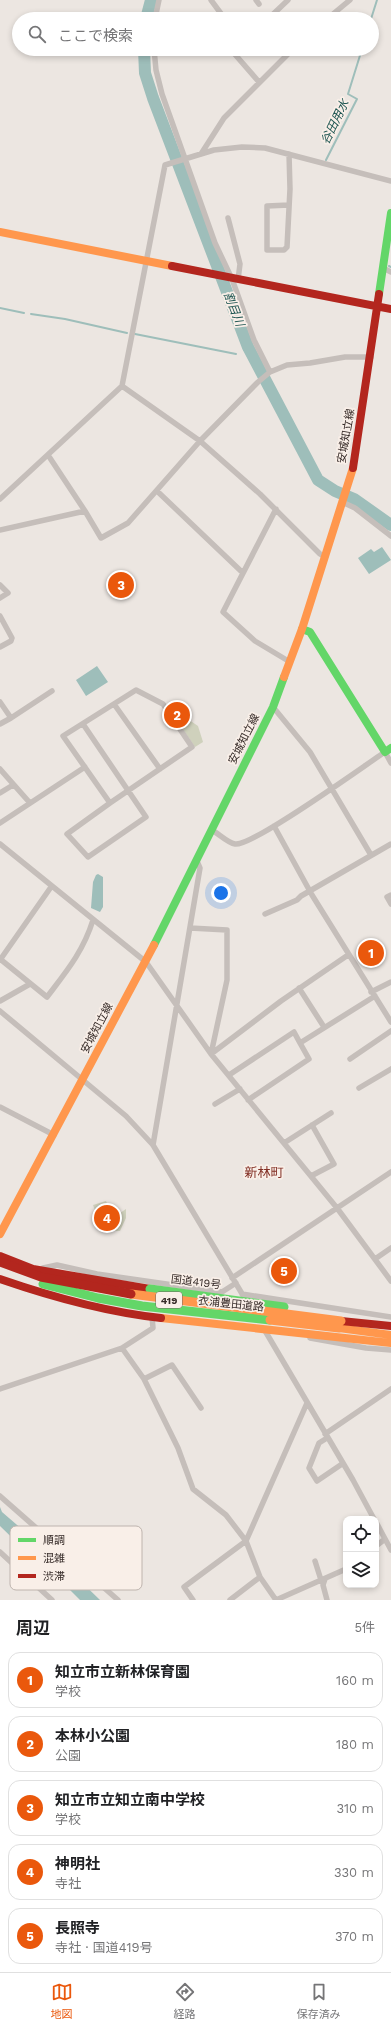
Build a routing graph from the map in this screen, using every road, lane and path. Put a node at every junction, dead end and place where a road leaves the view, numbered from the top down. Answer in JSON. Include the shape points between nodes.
{"nodes":[{"id":1,"x":159,"y":0,"type":"edge"},
{"id":2,"x":210,"y":0,"type":"edge"},
{"id":3,"x":288,"y":0,"type":"edge"},
{"id":4,"x":350,"y":0,"type":"edge"},
{"id":5,"x":156,"y":12,"type":"edge"},
{"id":6,"x":219,"y":12,"type":"edge"},
{"id":7,"x":275,"y":12,"type":"edge"},
{"id":8,"x":335,"y":12,"type":"edge"},
{"id":9,"x":155,"y":56,"type":"edge"},
{"id":10,"x":236,"y":56,"type":"edge"},
{"id":11,"x":286,"y":56,"type":"edge"},
{"id":12,"x":259,"y":82,"type":"junction"},
{"id":13,"x":202,"y":154,"type":"junction"},
{"id":14,"x":289,"y":154,"type":"junction"},
{"id":15,"x":184,"y":159,"type":"junction"},
{"id":16,"x":391,"y":180,"type":"edge"},
{"id":17,"x":289,"y":205,"type":"junction"},
{"id":18,"x":391,"y":213,"type":"edge"},
{"id":19,"x":228,"y":218,"type":"dead end"},
{"id":20,"x":0,"y":232,"type":"edge"},
{"id":21,"x":388,"y":251,"type":"edge"},
{"id":22,"x":146,"y":262,"type":"junction"},
{"id":23,"x":387,"y":270,"type":"edge"},
{"id":24,"x":235,"y":279,"type":"junction"},
{"id":25,"x":377,"y":307,"type":"junction"},
{"id":26,"x":391,"y":309,"type":"edge"},
{"id":27,"x":371,"y":357,"type":"junction"},
{"id":28,"x":270,"y":372,"type":"junction"},
{"id":29,"x":122,"y":386,"type":"junction"},
{"id":30,"x":200,"y":441,"type":"junction"},
{"id":31,"x":48,"y":454,"type":"junction"},
{"id":32,"x":157,"y":490,"type":"junction"},
{"id":33,"x":0,"y":499,"type":"edge"},
{"id":34,"x":342,"y":502,"type":"junction"},
{"id":35,"x":276,"y":509,"type":"junction"},
{"id":36,"x":85,"y":511,"type":"junction"},
{"id":37,"x":0,"y":530,"type":"edge"},
{"id":38,"x":391,"y":536,"type":"edge"},
{"id":39,"x":326,"y":557,"type":"junction"},
{"id":40,"x":243,"y":573,"type":"junction"},
{"id":41,"x":0,"y":585,"type":"edge"},
{"id":42,"x":0,"y":598,"type":"edge"},
{"id":43,"x":0,"y":616,"type":"edge"},
{"id":44,"x":302,"y":629,"type":"junction"},
{"id":45,"x":0,"y":647,"type":"edge"},
{"id":46,"x":290,"y":662,"type":"junction"},
{"id":47,"x":52,"y":691,"type":"dead end"},
{"id":48,"x":0,"y":702,"type":"edge"},
{"id":49,"x":114,"y":704,"type":"junction"},
{"id":50,"x":273,"y":707,"type":"junction"},
{"id":51,"x":11,"y":718,"type":"junction"},
{"id":52,"x":0,"y":724,"type":"edge"},
{"id":53,"x":83,"y":724,"type":"junction"},
{"id":54,"x":388,"y":750,"type":"edge"},
{"id":55,"x":391,"y":763,"type":"edge"},
{"id":56,"x":85,"y":767,"type":"junction"},
{"id":57,"x":0,"y":769,"type":"edge"},
{"id":58,"x":160,"y":769,"type":"junction"},
{"id":59,"x":13,"y":785,"type":"junction"},
{"id":60,"x":330,"y":788,"type":"junction"},
{"id":61,"x":129,"y":790,"type":"junction"},
{"id":62,"x":0,"y":793,"type":"edge"},
{"id":63,"x":30,"y":803,"type":"junction"},
{"id":64,"x":110,"y":803,"type":"junction"},
{"id":65,"x":0,"y":823,"type":"edge"},
{"id":66,"x":274,"y":826,"type":"junction"},
{"id":67,"x":212,"y":830,"type":"junction"},
{"id":68,"x":0,"y":844,"type":"edge"},
{"id":69,"x":391,"y":844,"type":"edge"},
{"id":70,"x":371,"y":856,"type":"junction"},
{"id":71,"x":197,"y":861,"type":"junction"},
{"id":72,"x":51,"y":887,"type":"junction"},
{"id":73,"x":311,"y":891,"type":"junction"},
{"id":74,"x":391,"y":894,"type":"edge"},
{"id":75,"x":391,"y":904,"type":"edge"},
{"id":76,"x":265,"y":914,"type":"dead end"},
{"id":77,"x":92,"y":920,"type":"junction"},
{"id":78,"x":190,"y":928,"type":"junction"},
{"id":79,"x":348,"y":955,"type":"junction"},
{"id":80,"x":0,"y":959,"type":"edge"},
{"id":81,"x":146,"y":962,"type":"junction"},
{"id":82,"x":391,"y":982,"type":"edge"},
{"id":83,"x":30,"y":984,"type":"junction"},
{"id":84,"x":299,"y":988,"type":"junction"},
{"id":85,"x":373,"y":994,"type":"junction"},
{"id":86,"x":0,"y":1001,"type":"edge"},
{"id":87,"x":177,"y":1004,"type":"junction"},
{"id":88,"x":0,"y":1011,"type":"edge"},
{"id":89,"x":391,"y":1022,"type":"edge"},
{"id":90,"x":324,"y":1027,"type":"junction"},
{"id":91,"x":391,"y":1032,"type":"edge"},
{"id":92,"x":300,"y":1043,"type":"junction"},
{"id":93,"x":211,"y":1054,"type":"junction"},
{"id":94,"x":350,"y":1059,"type":"dead end"},
{"id":95,"x":391,"y":1069,"type":"edge"},
{"id":96,"x":229,"y":1075,"type":"junction"},
{"id":97,"x":83,"y":1080,"type":"junction"},
{"id":98,"x":359,"y":1088,"type":"dead end"},
{"id":99,"x":240,"y":1089,"type":"junction"},
{"id":100,"x":248,"y":1100,"type":"junction"},
{"id":101,"x":215,"y":1104,"type":"dead end"},
{"id":102,"x":0,"y":1107,"type":"edge"},
{"id":103,"x":331,"y":1112,"type":"dead end"},
{"id":104,"x":312,"y":1125,"type":"junction"},
{"id":105,"x":54,"y":1135,"type":"junction"},
{"id":106,"x":284,"y":1143,"type":"junction"},
{"id":107,"x":153,"y":1145,"type":"junction"},
{"id":108,"x":390,"y":1173,"type":"edge"},
{"id":109,"x":311,"y":1176,"type":"junction"},
{"id":110,"x":336,"y":1208,"type":"junction"},
{"id":111,"x":0,"y":1234,"type":"edge"},
{"id":112,"x":391,"y":1248,"type":"edge"},
{"id":113,"x":0,"y":1256,"type":"edge"},
{"id":114,"x":375,"y":1259,"type":"junction"},
{"id":115,"x":0,"y":1262,"type":"edge"},
{"id":116,"x":0,"y":1269,"type":"edge"},
{"id":117,"x":33,"y":1269,"type":"junction"},
{"id":118,"x":0,"y":1278,"type":"edge"},
{"id":119,"x":232,"y":1278,"type":"junction"},
{"id":120,"x":391,"y":1281,"type":"edge"},
{"id":121,"x":236,"y":1283,"type":"junction"},
{"id":122,"x":242,"y":1294,"type":"junction"},
{"id":123,"x":152,"y":1317,"type":"junction"},
{"id":124,"x":391,"y":1317,"type":"edge"},
{"id":125,"x":341,"y":1321,"type":"junction"},
{"id":126,"x":391,"y":1326,"type":"edge"},
{"id":127,"x":263,"y":1328,"type":"junction"},
{"id":128,"x":301,"y":1333,"type":"junction"},
{"id":129,"x":391,"y":1335,"type":"edge"},
{"id":130,"x":391,"y":1343,"type":"edge"},
{"id":131,"x":122,"y":1348,"type":"junction"},
{"id":132,"x":391,"y":1350,"type":"edge"},
{"id":133,"x":144,"y":1379,"type":"junction"},
{"id":134,"x":0,"y":1389,"type":"edge"},
{"id":135,"x":391,"y":1389,"type":"edge"},
{"id":136,"x":307,"y":1403,"type":"junction"},
{"id":137,"x":201,"y":1408,"type":"dead end"},
{"id":138,"x":326,"y":1436,"type":"junction"},
{"id":139,"x":342,"y":1464,"type":"junction"},
{"id":140,"x":0,"y":1496,"type":"edge"},
{"id":141,"x":372,"y":1516,"type":"edge"},
{"id":142,"x":34,"y":1526,"type":"edge"},
{"id":143,"x":379,"y":1528,"type":"edge"},
{"id":144,"x":385,"y":1539,"type":"junction"},
{"id":145,"x":246,"y":1541,"type":"junction"},
{"id":146,"x":379,"y":1544,"type":"edge"},
{"id":147,"x":391,"y":1550,"type":"edge"},
{"id":148,"x":0,"y":1552,"type":"edge"},
{"id":149,"x":10,"y":1561,"type":"edge"},
{"id":150,"x":315,"y":1561,"type":"dead end"},
{"id":151,"x":343,"y":1571,"type":"edge"},
{"id":152,"x":260,"y":1577,"type":"junction"},
{"id":153,"x":323,"y":1580,"type":"junction"},
{"id":154,"x":41,"y":1590,"type":"edge"},
{"id":155,"x":107,"y":1590,"type":"edge"},
{"id":156,"x":52,"y":1600,"type":"edge"},
{"id":157,"x":118,"y":1600,"type":"edge"},
{"id":158,"x":193,"y":1600,"type":"edge"},
{"id":159,"x":230,"y":1600,"type":"edge"},
{"id":160,"x":276,"y":1600,"type":"edge"},
{"id":161,"x":327,"y":1600,"type":"edge"}],
"edges":[{"from":1,"to":5,"type":"street"},
{"from":2,"to":6,"type":"street"},
{"from":3,"to":7,"type":"street"},
{"from":4,"to":8,"type":"street"},
{"from":9,"to":15,"type":"street","via":[[162,94]]},
{"from":10,"to":12,"type":"street"},
{"from":11,"to":12,"type":"street"},
{"from":12,"to":13,"type":"street","via":[[224,118]]},
{"from":13,"to":14,"type":"street","via":[[242,147],[265,148]]},
{"from":13,"to":15,"type":"street"},
{"from":14,"to":16,"type":"street"},
{"from":14,"to":17,"type":"street"},
{"from":15,"to":22,"type":"street","via":[[166,165],[163,171]]},
{"from":15,"to":24,"type":"street","via":[[215,243]]},
{"from":17,"to":17,"type":"street","via":[[287,247],[284,250],[268,250],[267,206]]},
{"from":18,"to":21,"type":"main road","name":"安城知立線"},
{"from":19,"to":24,"type":"street","via":[[240,264]]},
{"from":20,"to":22,"type":"main road"},
{"from":21,"to":23,"type":"main road","name":"安城知立線"},
{"from":22,"to":24,"type":"main road"},
{"from":22,"to":29,"type":"street"},
{"from":23,"to":25,"type":"main road","name":"安城知立線"},
{"from":24,"to":25,"type":"main road"},
{"from":24,"to":28,"type":"street","via":[[254,340]]},
{"from":25,"to":26,"type":"main road"},
{"from":25,"to":27,"type":"main road","name":"安城知立線"},
{"from":27,"to":28,"type":"street","via":[[345,357],[287,365]]},
{"from":27,"to":34,"type":"main road","name":"安城知立線","via":[[352,473]]},
{"from":28,"to":30,"type":"street"},
{"from":29,"to":30,"type":"street"},
{"from":29,"to":31,"type":"street"},
{"from":30,"to":32,"type":"street"},
{"from":30,"to":35,"type":"street"},
{"from":31,"to":33,"type":"street"},
{"from":31,"to":36,"type":"street"},
{"from":32,"to":36,"type":"street","via":[[128,523],[102,538]]},
{"from":32,"to":40,"type":"street"},
{"from":34,"to":38,"type":"street","via":[[355,508]]},
{"from":34,"to":39,"type":"main road","name":"安城知立線"},
{"from":35,"to":39,"type":"street"},
{"from":35,"to":40,"type":"street"},
{"from":36,"to":37,"type":"street"},
{"from":39,"to":44,"type":"main road","name":"安城知立線"},
{"from":40,"to":46,"type":"street","via":[[223,612],[255,641]]},
{"from":41,"to":42,"type":"street","via":[[8,593]]},
{"from":43,"to":45,"type":"street","via":[[12,638]]},
{"from":44,"to":46,"type":"main road","name":"安城知立線"},
{"from":44,"to":54,"type":"main road","via":[[310,632]]},
{"from":46,"to":50,"type":"main road","name":"安城知立線"},
{"from":47,"to":51,"type":"street"},
{"from":48,"to":51,"type":"street"},
{"from":49,"to":53,"type":"street"},
{"from":49,"to":58,"type":"street"},
{"from":49,"to":58,"type":"street","via":[[136,690],[163,704],[192,747]]},
{"from":50,"to":60,"type":"street","via":[[310,752]]},
{"from":50,"to":67,"type":"main road","name":"安城知立線"},
{"from":51,"to":52,"type":"street"},
{"from":53,"to":56,"type":"street","via":[[63,736]]},
{"from":53,"to":61,"type":"street"},
{"from":54,"to":55,"type":"street"},
{"from":54,"to":60,"type":"street"},
{"from":56,"to":63,"type":"street"},
{"from":56,"to":64,"type":"street"},
{"from":57,"to":59,"type":"street"},
{"from":58,"to":61,"type":"street"},
{"from":59,"to":62,"type":"street"},
{"from":59,"to":63,"type":"street"},
{"from":60,"to":66,"type":"street"},
{"from":60,"to":70,"type":"street"},
{"from":61,"to":64,"type":"street"},
{"from":61,"to":64,"type":"street","via":[[146,817],[88,856],[67,834]]},
{"from":63,"to":65,"type":"street"},
{"from":66,"to":67,"type":"street","via":[[248,841],[236,844]]},
{"from":66,"to":73,"type":"street"},
{"from":67,"to":71,"type":"main road","name":"安城知立線"},
{"from":68,"to":72,"type":"street"},
{"from":69,"to":70,"type":"street"},
{"from":70,"to":73,"type":"street"},
{"from":71,"to":78,"type":"street","via":[[200,868]]},
{"from":71,"to":81,"type":"main road","name":"安城知立線"},
{"from":72,"to":77,"type":"street"},
{"from":72,"to":80,"type":"street"},
{"from":73,"to":76,"type":"street"},
{"from":73,"to":79,"type":"street"},
{"from":74,"to":75,"type":"street","via":[[387,897]]},
{"from":77,"to":81,"type":"street"},
{"from":77,"to":83,"type":"street","via":[[87,939],[79,954],[46,997]]},
{"from":78,"to":87,"type":"street"},
{"from":78,"to":93,"type":"street","via":[[227,930],[227,980]]},
{"from":79,"to":84,"type":"street"},
{"from":79,"to":85,"type":"street"},
{"from":80,"to":83,"type":"street"},
{"from":81,"to":87,"type":"street"},
{"from":81,"to":97,"type":"main road","name":"安城知立線"},
{"from":82,"to":85,"type":"street"},
{"from":83,"to":86,"type":"street"},
{"from":84,"to":90,"type":"street"},
{"from":84,"to":93,"type":"street"},
{"from":85,"to":89,"type":"street"},
{"from":85,"to":90,"type":"street"},
{"from":87,"to":93,"type":"street"},
{"from":87,"to":107,"type":"street"},
{"from":88,"to":97,"type":"street"},
{"from":90,"to":92,"type":"street"},
{"from":91,"to":94,"type":"street"},
{"from":92,"to":96,"type":"street","via":[[294,1032]]},
{"from":92,"to":100,"type":"street","via":[[309,1059]]},
{"from":93,"to":96,"type":"street"},
{"from":95,"to":98,"type":"street"},
{"from":96,"to":99,"type":"street"},
{"from":97,"to":105,"type":"main road","name":"安城知立線"},
{"from":97,"to":107,"type":"street","via":[[126,1116]]},
{"from":99,"to":100,"type":"street"},
{"from":99,"to":101,"type":"street"},
{"from":100,"to":106,"type":"street"},
{"from":102,"to":105,"type":"street"},
{"from":103,"to":104,"type":"street"},
{"from":104,"to":106,"type":"street"},
{"from":104,"to":109,"type":"street","via":[[334,1164]]},
{"from":105,"to":111,"type":"main road","name":"安城知立線"},
{"from":106,"to":109,"type":"street"},
{"from":107,"to":119,"type":"street"},
{"from":108,"to":110,"type":"street"},
{"from":109,"to":110,"type":"street"},
{"from":110,"to":114,"type":"street"},
{"from":110,"to":119,"type":"street"},
{"from":112,"to":114,"type":"street"},
{"from":113,"to":117,"type":"main road","name":"国道419号","number":"419"},
{"from":114,"to":120,"type":"street"},
{"from":115,"to":125,"type":"main road","name":"衣浦豊田道路","number":"419","bridge":true,"via":[[40,1277],[119,1293]]},
{"from":116,"to":129,"type":"main road","name":"衣浦豊田道路","number":"419","bridge":true,"via":[[60,1290],[142,1306]]},
{"from":117,"to":121,"type":"street","via":[[57,1265],[97,1274],[222,1292]]},
{"from":117,"to":125,"type":"main road","name":"国道419号","number":"419","bridge":true,"via":[[150,1289],[314,1312]]},
{"from":118,"to":123,"type":"main road","number":"419","via":[[43,1294]]},
{"from":119,"to":121,"type":"street"},
{"from":121,"to":122,"type":"street"},
{"from":122,"to":124,"type":"street"},
{"from":122,"to":127,"type":"street"},
{"from":123,"to":127,"type":"main road","number":"419"},
{"from":123,"to":131,"type":"street","via":[[153,1328]]},
{"from":125,"to":126,"type":"main road","name":"国道419号","number":"419"},
{"from":127,"to":128,"type":"main road","number":"419"},
{"from":127,"to":136,"type":"street"},
{"from":128,"to":130,"type":"main road","number":"419"},
{"from":128,"to":132,"type":"street","via":[[310,1339]]},
{"from":131,"to":133,"type":"street"},
{"from":131,"to":134,"type":"street"},
{"from":133,"to":137,"type":"street","via":[[172,1365]]},
{"from":133,"to":145,"type":"street","via":[[178,1448],[193,1489],[226,1514]]},
{"from":135,"to":138,"type":"street"},
{"from":136,"to":138,"type":"street"},
{"from":136,"to":145,"type":"street"},
{"from":138,"to":139,"type":"street"},
{"from":138,"to":139,"type":"street","via":[[319,1443],[309,1468],[318,1481]]},
{"from":139,"to":141,"type":"street"},
{"from":140,"to":142,"type":"street"},
{"from":143,"to":144,"type":"street"},
{"from":144,"to":146,"type":"street"},
{"from":144,"to":147,"type":"street"},
{"from":145,"to":152,"type":"street"},
{"from":145,"to":158,"type":"street","via":[[184,1587]]},
{"from":148,"to":149,"type":"street"},
{"from":150,"to":153,"type":"street"},
{"from":151,"to":153,"type":"street"},
{"from":152,"to":159,"type":"street"},
{"from":152,"to":160,"type":"street"},
{"from":153,"to":160,"type":"street"},
{"from":153,"to":161,"type":"street"},
{"from":154,"to":156,"type":"street"},
{"from":155,"to":157,"type":"street"}]}
